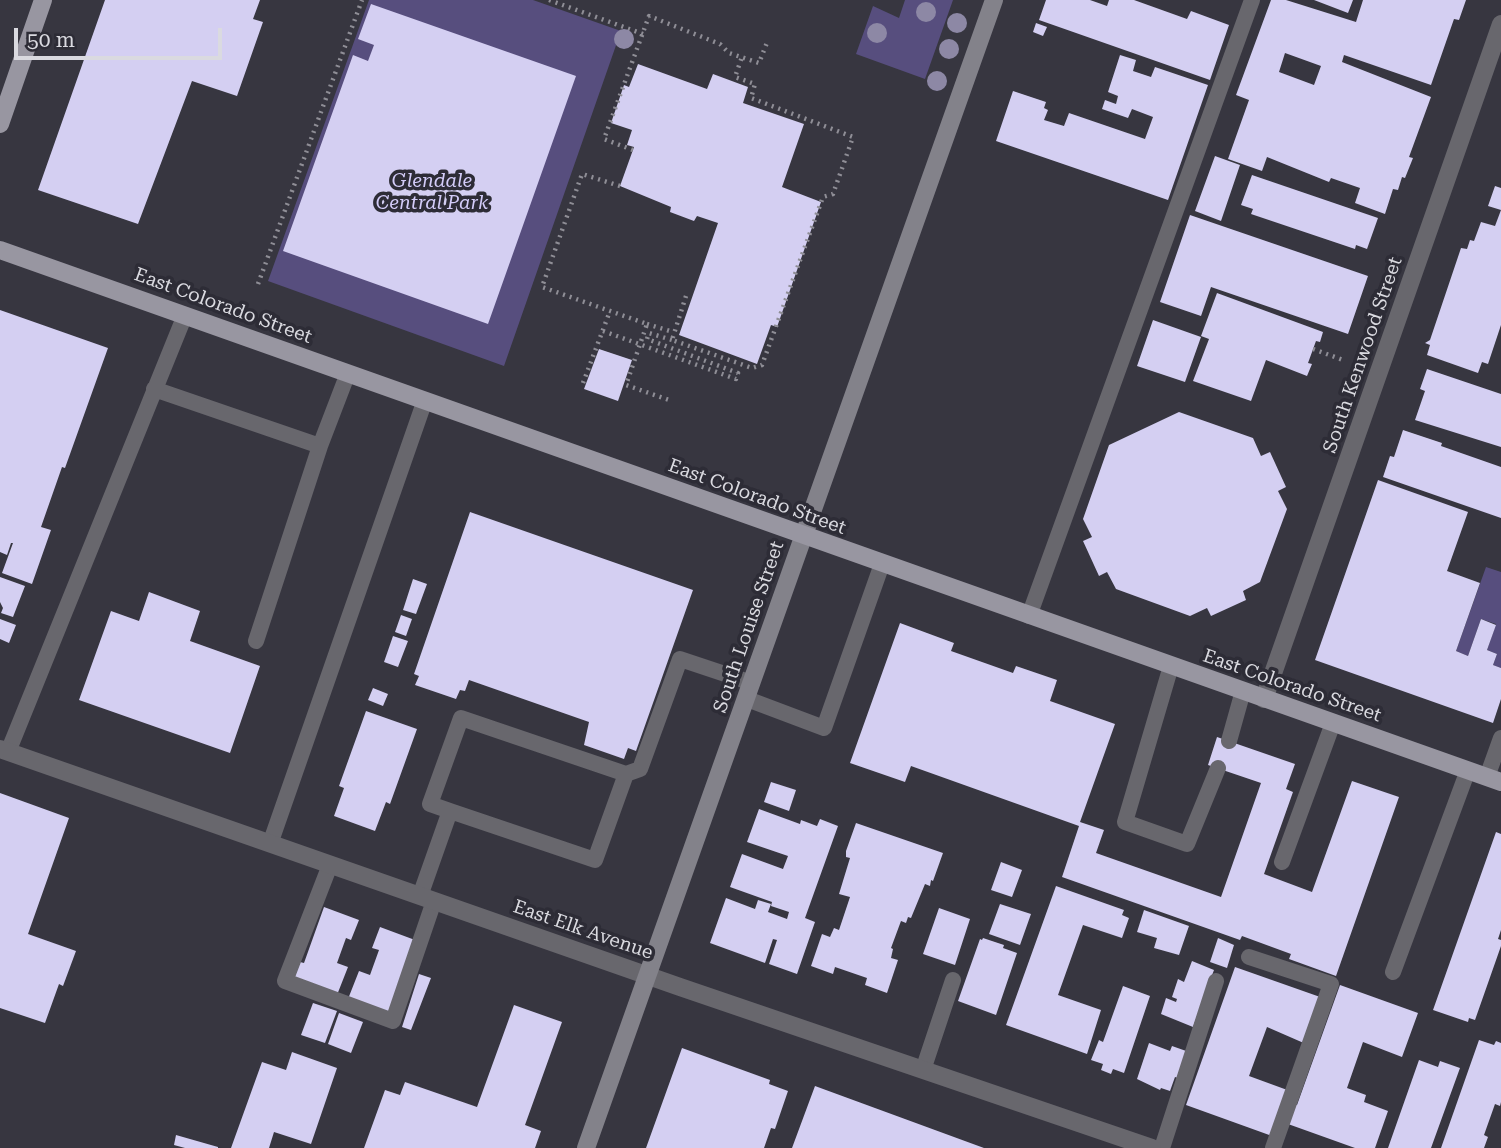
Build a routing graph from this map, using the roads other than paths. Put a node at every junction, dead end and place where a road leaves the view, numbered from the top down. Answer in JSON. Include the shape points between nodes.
{"nodes":[{"id":1,"x":43,"y":0,"type":"edge"},
{"id":2,"x":994,"y":0,"type":"edge"},
{"id":3,"x":1252,"y":0,"type":"edge"},
{"id":4,"x":1501,"y":24,"type":"edge"},
{"id":5,"x":0,"y":124,"type":"edge"},
{"id":6,"x":0,"y":250,"type":"edge"},
{"id":7,"x":185,"y":315,"type":"junction"},
{"id":8,"x":348,"y":373,"type":"junction"},
{"id":9,"x":155,"y":389,"type":"junction"},
{"id":10,"x":425,"y":400,"type":"junction"},
{"id":11,"x":320,"y":446,"type":"junction"},
{"id":12,"x":802,"y":535,"type":"junction"},
{"id":13,"x":882,"y":564,"type":"junction"},
{"id":14,"x":1030,"y":616,"type":"junction"},
{"id":15,"x":256,"y":641,"type":"dead end"},
{"id":16,"x":1171,"y":666,"type":"junction"},
{"id":17,"x":749,"y":691,"type":"junction"},
{"id":18,"x":1243,"y":691,"type":"junction"},
{"id":19,"x":1264,"y":699,"type":"junction"},
{"id":20,"x":1333,"y":723,"type":"junction"},
{"id":21,"x":1501,"y":738,"type":"edge"},
{"id":22,"x":1229,"y":741,"type":"dead end"},
{"id":23,"x":4,"y":750,"type":"edge"},
{"id":24,"x":1218,"y":768,"type":"dead end"},
{"id":25,"x":1468,"y":770,"type":"junction"},
{"id":26,"x":626,"y":774,"type":"junction"},
{"id":27,"x":1494,"y":779,"type":"edge"},
{"id":28,"x":450,"y":811,"type":"junction"},
{"id":29,"x":270,"y":844,"type":"junction"},
{"id":30,"x":1282,"y":862,"type":"dead end"},
{"id":31,"x":330,"y":865,"type":"junction"},
{"id":32,"x":427,"y":899,"type":"junction"},
{"id":33,"x":1249,"y":957,"type":"dead end"},
{"id":34,"x":1393,"y":972,"type":"dead end"},
{"id":35,"x":646,"y":975,"type":"junction"},
{"id":36,"x":953,"y":980,"type":"dead end"},
{"id":37,"x":1216,"y":981,"type":"dead end"},
{"id":38,"x":923,"y":1070,"type":"junction"},
{"id":39,"x":586,"y":1148,"type":"edge"},
{"id":40,"x":1152,"y":1148,"type":"edge"},
{"id":41,"x":1161,"y":1148,"type":"edge"},
{"id":42,"x":1273,"y":1148,"type":"edge"}],
"edges":[{"from":1,"to":5,"type":"main road"},
{"from":2,"to":12,"type":"street","name":"South Louise Street"},
{"from":3,"to":14,"type":"lane"},
{"from":4,"to":19,"type":"street","name":"South Kenwood Street"},
{"from":6,"to":7,"type":"main road","name":"East Colorado Street"},
{"from":7,"to":8,"type":"main road","name":"East Colorado Street"},
{"from":7,"to":9,"type":"lane"},
{"from":8,"to":10,"type":"main road","name":"East Colorado Street"},
{"from":8,"to":11,"type":"lane"},
{"from":9,"to":11,"type":"lane"},
{"from":9,"to":23,"type":"lane"},
{"from":10,"to":12,"type":"main road","name":"East Colorado Street"},
{"from":10,"to":29,"type":"lane"},
{"from":11,"to":15,"type":"lane"},
{"from":12,"to":13,"type":"main road","name":"East Colorado Street"},
{"from":12,"to":17,"type":"street","name":"South Louise Street"},
{"from":13,"to":14,"type":"main road","name":"East Colorado Street"},
{"from":13,"to":17,"type":"lane","via":[[824,728]]},
{"from":14,"to":16,"type":"main road","name":"East Colorado Street"},
{"from":16,"to":18,"type":"main road","name":"East Colorado Street"},
{"from":16,"to":24,"type":"lane","via":[[1125,822],[1187,844]]},
{"from":17,"to":26,"type":"lane","via":[[680,659],[640,769]]},
{"from":17,"to":35,"type":"street","name":"South Louise Street"},
{"from":18,"to":19,"type":"main road","name":"East Colorado Street"},
{"from":18,"to":22,"type":"lane"},
{"from":19,"to":20,"type":"main road","name":"East Colorado Street"},
{"from":20,"to":25,"type":"main road","name":"East Colorado Street"},
{"from":20,"to":30,"type":"lane"},
{"from":21,"to":27,"type":"lane"},
{"from":23,"to":29,"type":"street","name":"East Elk Avenue"},
{"from":25,"to":27,"type":"main road","name":"East Colorado Street"},
{"from":25,"to":34,"type":"lane"},
{"from":26,"to":28,"type":"lane","via":[[595,860]]},
{"from":26,"to":28,"type":"lane","via":[[461,719],[430,804]]},
{"from":28,"to":32,"type":"lane"},
{"from":29,"to":31,"type":"street","name":"East Elk Avenue"},
{"from":31,"to":32,"type":"street","name":"East Elk Avenue"},
{"from":31,"to":32,"type":"lane","via":[[285,981],[393,1021]]},
{"from":32,"to":35,"type":"street","name":"East Elk Avenue"},
{"from":33,"to":42,"type":"lane","via":[[1331,985]]},
{"from":35,"to":38,"type":"street","name":"East Elk Avenue"},
{"from":35,"to":39,"type":"street","name":"South Louise Street"},
{"from":36,"to":38,"type":"lane"},
{"from":37,"to":41,"type":"lane"},
{"from":38,"to":40,"type":"street","name":"East Elk Avenue"}]}
